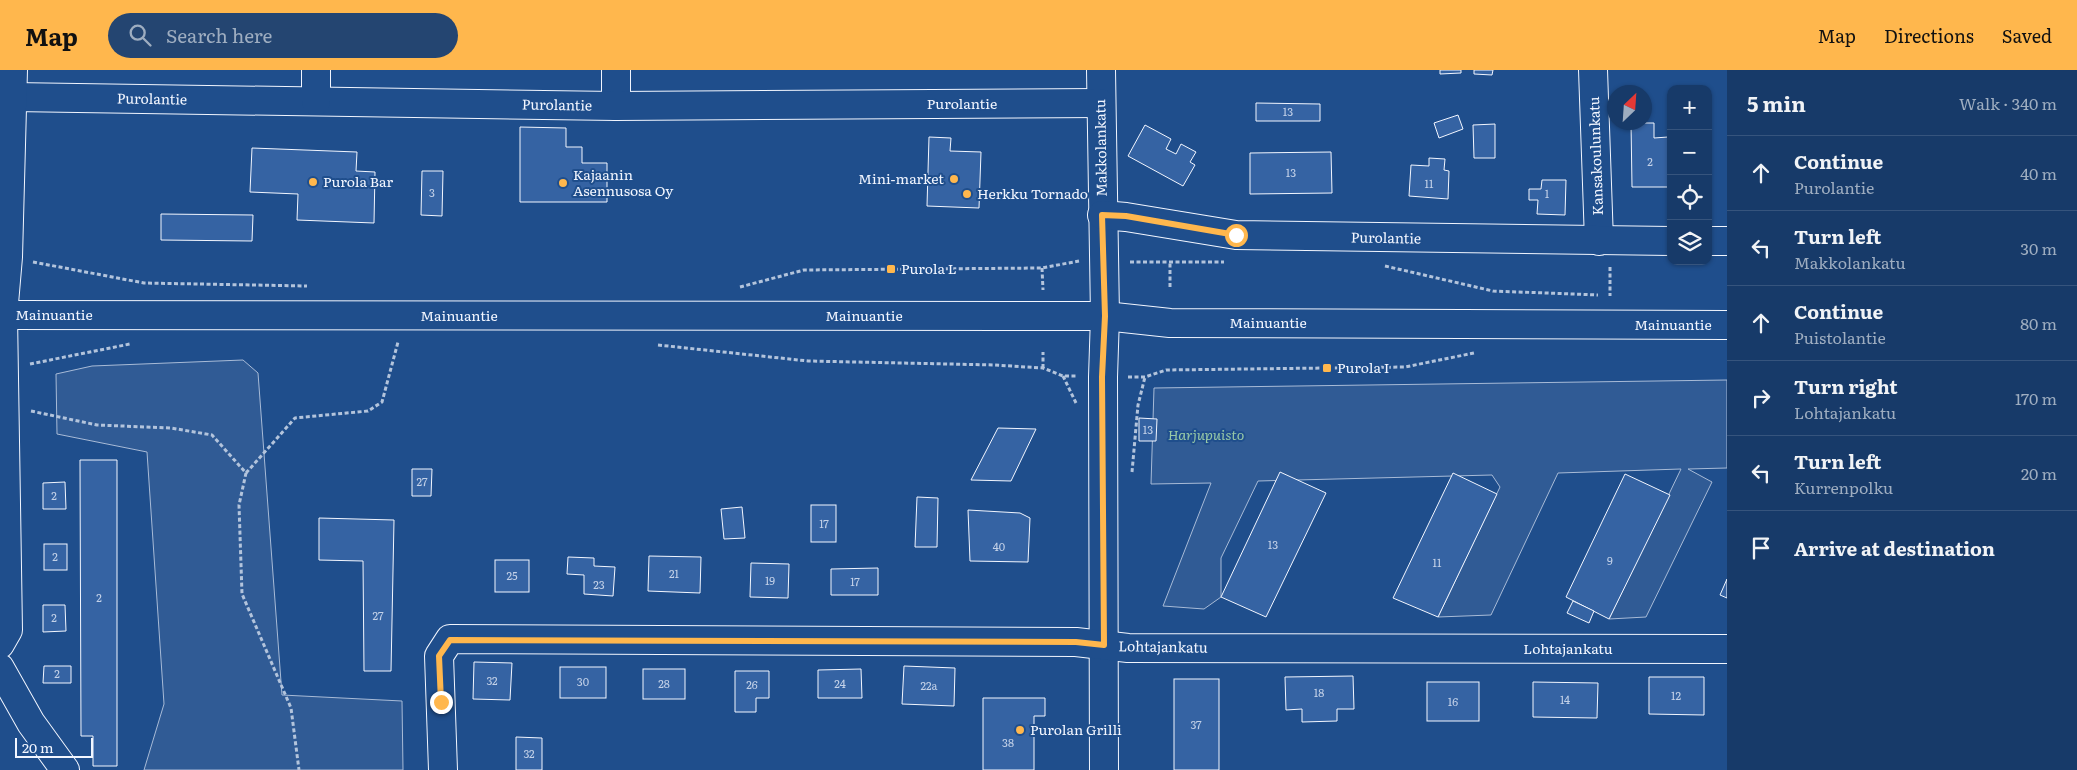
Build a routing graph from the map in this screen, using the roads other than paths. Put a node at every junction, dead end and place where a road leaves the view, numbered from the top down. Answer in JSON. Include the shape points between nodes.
{"nodes":[{"id":1,"x":13,"y":70,"type":"edge"},
{"id":2,"x":316,"y":70,"type":"edge"},
{"id":3,"x":616,"y":70,"type":"edge"},
{"id":4,"x":1101,"y":70,"type":"edge"},
{"id":5,"x":1594,"y":70,"type":"edge"},
{"id":6,"x":13,"y":97,"type":"junction"},
{"id":7,"x":316,"y":101,"type":"junction"},
{"id":8,"x":1100,"y":103,"type":"junction"},
{"id":9,"x":616,"y":106,"type":"junction"},
{"id":10,"x":1102,"y":215,"type":"junction"},
{"id":11,"x":1598,"y":241,"type":"junction"},
{"id":12,"x":1667,"y":241,"type":"edge"},
{"id":13,"x":1712,"y":241,"type":"edge"},
{"id":14,"x":1727,"y":241,"type":"edge"},
{"id":15,"x":2,"y":315,"type":"edge"},
{"id":16,"x":1105,"y":316,"type":"junction"},
{"id":17,"x":1727,"y":325,"type":"edge"},
{"id":18,"x":0,"y":644,"type":"edge"},
{"id":19,"x":1104,"y":645,"type":"junction"},
{"id":20,"x":1727,"y":650,"type":"edge"},
{"id":21,"x":0,"y":668,"type":"edge"},
{"id":22,"x":65,"y":770,"type":"edge"},
{"id":23,"x":443,"y":770,"type":"edge"},
{"id":24,"x":1104,"y":770,"type":"edge"}],
"edges":[{"from":1,"to":6,"type":"street"},
{"from":2,"to":7,"type":"street"},
{"from":3,"to":9,"type":"street"},
{"from":4,"to":8,"type":"street","name":"Makkolankatu"},
{"from":5,"to":11,"type":"street","name":"Kansakoulunkatu"},
{"from":6,"to":7,"type":"street","name":"Purolantie"},
{"from":6,"to":15,"type":"street","via":[[8,258]]},
{"from":7,"to":9,"type":"street","name":"Purolantie"},
{"from":8,"to":9,"type":"street","name":"Purolantie"},
{"from":8,"to":10,"type":"street","name":"Makkolankatu"},
{"from":10,"to":11,"type":"street","name":"Purolantie","via":[[1126,216],[1236,235]]},
{"from":10,"to":16,"type":"street","name":"Makkolankatu"},
{"from":11,"to":12,"type":"street","name":"Purolantie"},
{"from":13,"to":14,"type":"street"},
{"from":15,"to":16,"type":"street","name":"Mainuantie"},
{"from":15,"to":18,"type":"street","via":[[8,630]]},
{"from":16,"to":17,"type":"street","name":"Mainuantie","via":[[1170,323]]},
{"from":16,"to":19,"type":"street","name":"Makkolankatu","via":[[1102,377]]},
{"from":19,"to":20,"type":"street","name":"Lohtajankatu","via":[[1128,648]]},
{"from":19,"to":23,"type":"street","name":"Lohtajankatu","via":[[1076,642],[450,640],[439,656]]},
{"from":19,"to":24,"type":"street","name":"Makkolankatu"},
{"from":21,"to":22,"type":"street","via":[[31,724]]}]}
